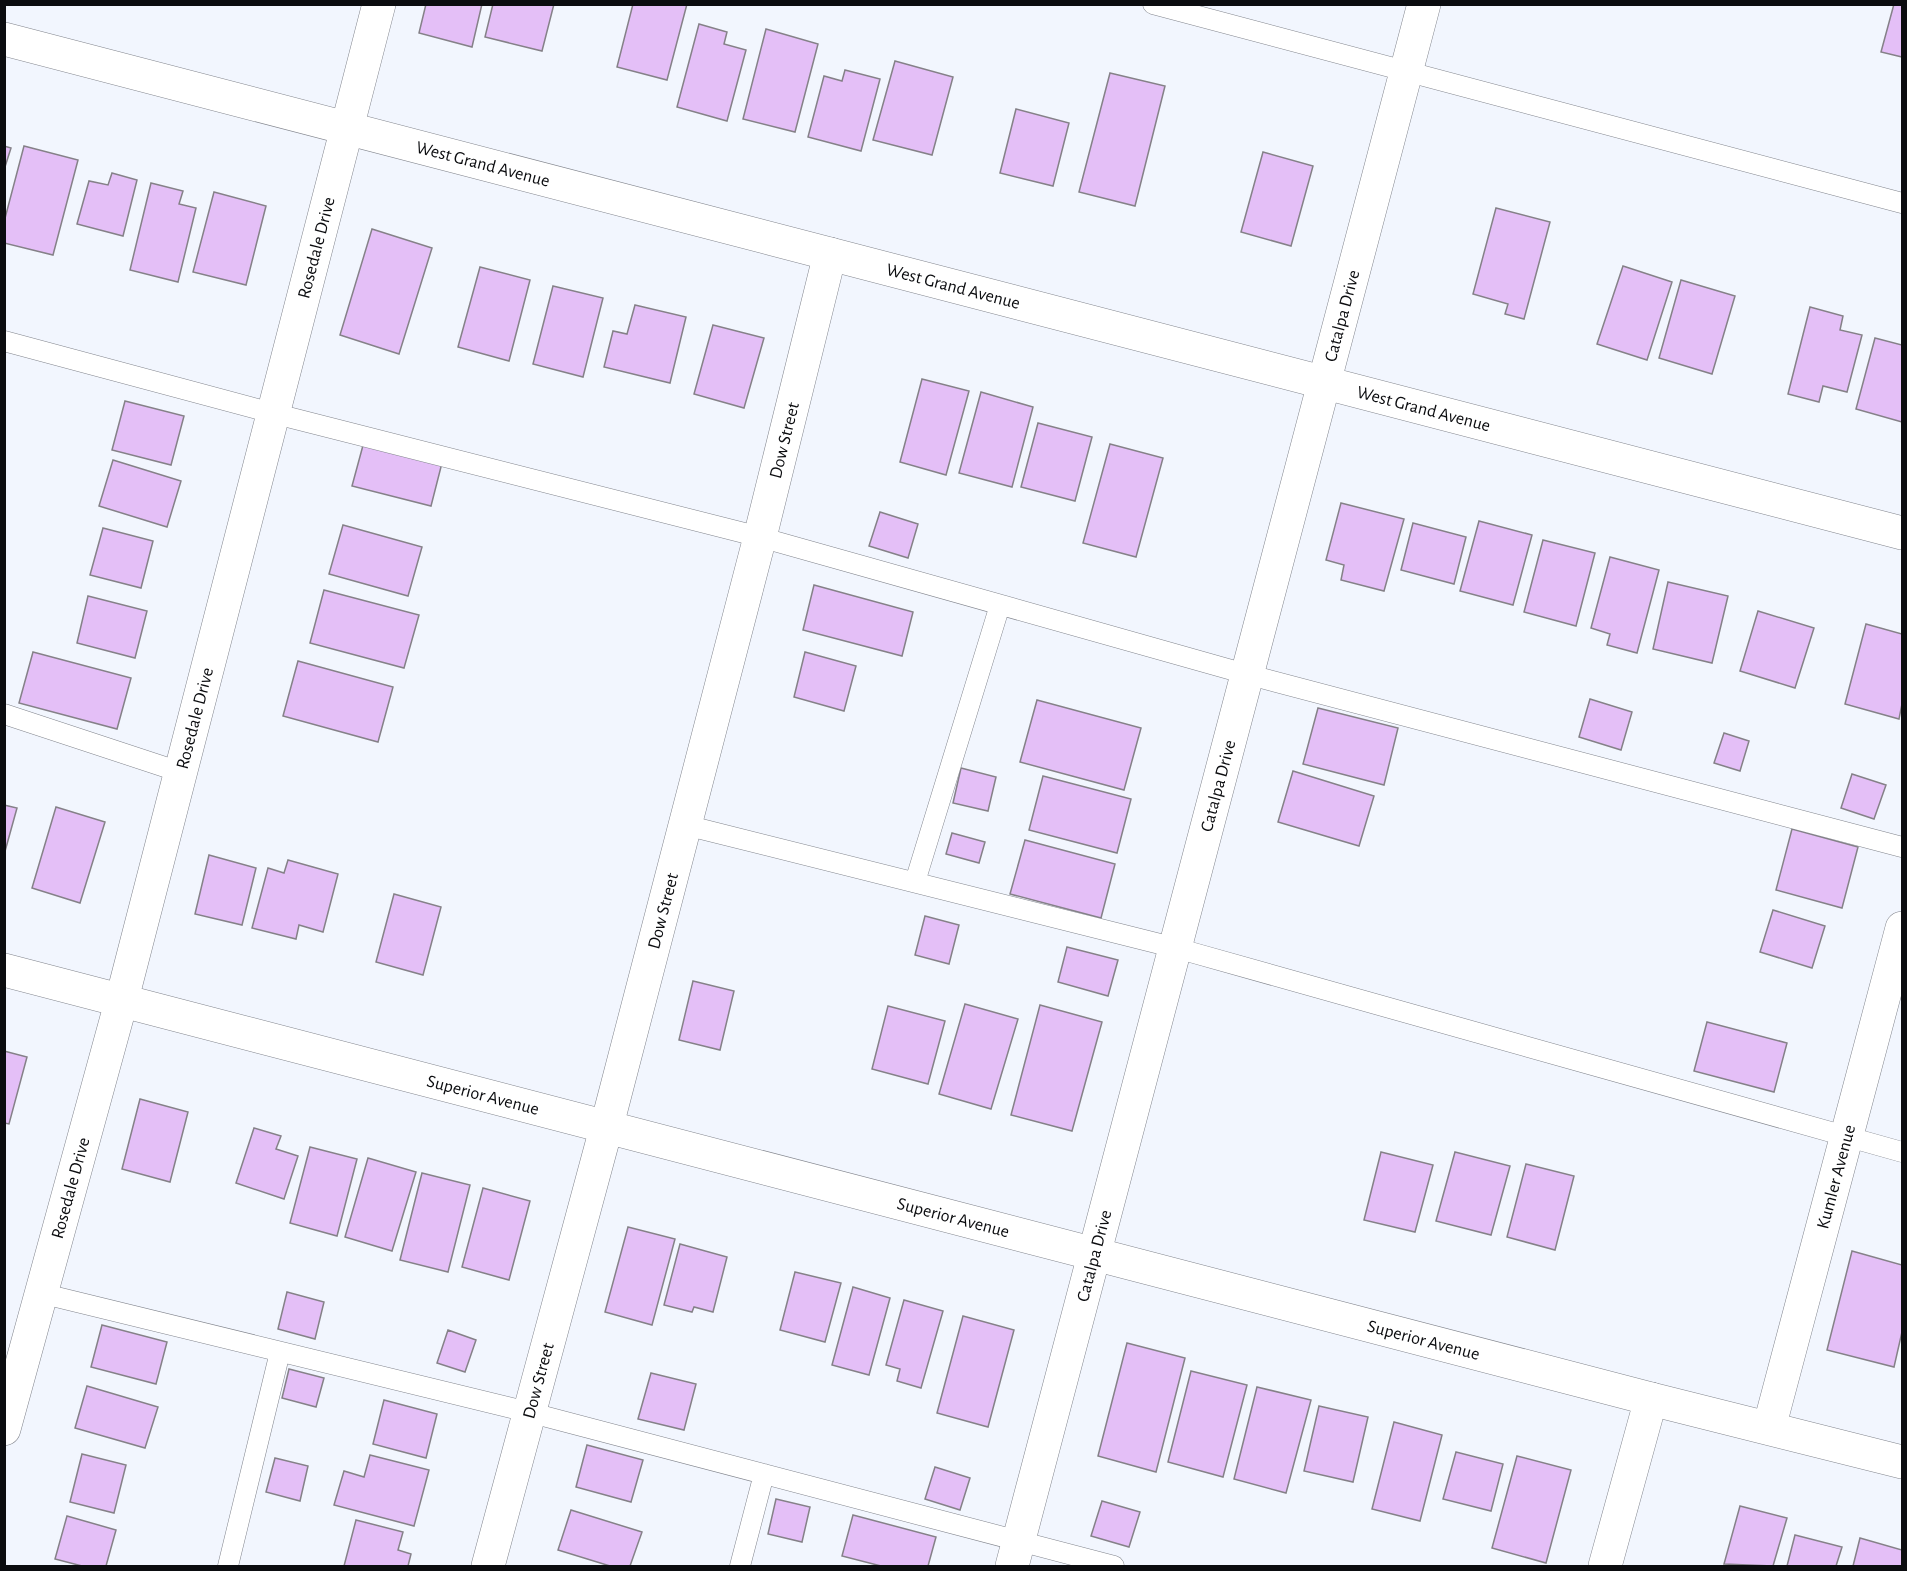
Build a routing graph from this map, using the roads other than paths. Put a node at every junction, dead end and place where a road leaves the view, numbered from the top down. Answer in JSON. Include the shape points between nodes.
{"nodes":[{"id":1,"x":379,"y":4,"type":"edge"},
{"id":2,"x":1153,"y":4,"type":"edge"},
{"id":3,"x":1424,"y":4,"type":"edge"},
{"id":4,"x":4,"y":39,"type":"edge"},
{"id":5,"x":1406,"y":72,"type":"junction"},
{"id":6,"x":346,"y":128,"type":"junction"},
{"id":7,"x":1902,"y":203,"type":"edge"},
{"id":8,"x":830,"y":255,"type":"junction"},
{"id":9,"x":4,"y":341,"type":"edge"},
{"id":10,"x":1324,"y":384,"type":"junction"},
{"id":11,"x":272,"y":413,"type":"junction"},
{"id":12,"x":1902,"y":533,"type":"edge"},
{"id":13,"x":760,"y":537,"type":"junction"},
{"id":14,"x":1000,"y":604,"type":"junction"},
{"id":15,"x":1246,"y":674,"type":"junction"},
{"id":16,"x":4,"y":714,"type":"edge"},
{"id":17,"x":180,"y":772,"type":"junction"},
{"id":18,"x":685,"y":825,"type":"junction"},
{"id":19,"x":1902,"y":847,"type":"edge"},
{"id":20,"x":915,"y":882,"type":"junction"},
{"id":21,"x":1902,"y":928,"type":"edge"},
{"id":22,"x":1176,"y":948,"type":"junction"},
{"id":23,"x":4,"y":970,"type":"edge"},
{"id":24,"x":122,"y":999,"type":"junction"},
{"id":25,"x":607,"y":1125,"type":"junction"},
{"id":26,"x":1847,"y":1137,"type":"junction"},
{"id":27,"x":1902,"y":1152,"type":"edge"},
{"id":28,"x":1096,"y":1253,"type":"junction"},
{"id":29,"x":40,"y":1293,"type":"junction"},
{"id":30,"x":280,"y":1352,"type":"junction"},
{"id":31,"x":1651,"y":1399,"type":"junction"},
{"id":32,"x":528,"y":1412,"type":"junction"},
{"id":33,"x":1769,"y":1428,"type":"junction"},
{"id":34,"x":4,"y":1429,"type":"edge"},
{"id":35,"x":1902,"y":1462,"type":"edge"},
{"id":36,"x":764,"y":1474,"type":"junction"},
{"id":37,"x":1015,"y":1554,"type":"edge"},
{"id":38,"x":228,"y":1566,"type":"edge"},
{"id":39,"x":488,"y":1566,"type":"edge"},
{"id":40,"x":740,"y":1566,"type":"edge"},
{"id":41,"x":1114,"y":1566,"type":"edge"},
{"id":42,"x":1605,"y":1566,"type":"edge"}],
"edges":[{"from":1,"to":6,"type":"street","name":"Rosedale Drive"},
{"from":2,"to":5,"type":"lane"},
{"from":3,"to":5,"type":"street","name":"Catalpa Drive"},
{"from":4,"to":6,"type":"street","name":"West Grand Avenue"},
{"from":5,"to":7,"type":"lane"},
{"from":5,"to":10,"type":"street","name":"Catalpa Drive"},
{"from":6,"to":8,"type":"street","name":"West Grand Avenue"},
{"from":6,"to":11,"type":"street","name":"Rosedale Drive"},
{"from":8,"to":10,"type":"street","name":"West Grand Avenue"},
{"from":8,"to":13,"type":"street","name":"Dow Street"},
{"from":9,"to":11,"type":"lane"},
{"from":10,"to":12,"type":"street","name":"West Grand Avenue"},
{"from":10,"to":15,"type":"street","name":"Catalpa Drive"},
{"from":11,"to":13,"type":"lane"},
{"from":11,"to":17,"type":"street","name":"Rosedale Drive"},
{"from":13,"to":14,"type":"lane"},
{"from":13,"to":18,"type":"street","name":"Dow Street"},
{"from":14,"to":15,"type":"lane"},
{"from":14,"to":20,"type":"lane"},
{"from":15,"to":19,"type":"lane"},
{"from":15,"to":22,"type":"street","name":"Catalpa Drive"},
{"from":16,"to":17,"type":"lane"},
{"from":17,"to":24,"type":"street","name":"Rosedale Drive"},
{"from":18,"to":20,"type":"lane"},
{"from":18,"to":25,"type":"street","name":"Dow Street"},
{"from":20,"to":22,"type":"lane"},
{"from":21,"to":26,"type":"street","name":"Kumler Avenue"},
{"from":22,"to":26,"type":"lane"},
{"from":22,"to":28,"type":"street","name":"Catalpa Drive"},
{"from":23,"to":24,"type":"street","name":"Superior Avenue"},
{"from":24,"to":25,"type":"street","name":"Superior Avenue"},
{"from":24,"to":29,"type":"street","name":"Rosedale Drive"},
{"from":25,"to":28,"type":"street","name":"Superior Avenue"},
{"from":25,"to":32,"type":"street","name":"Dow Street"},
{"from":26,"to":27,"type":"lane"},
{"from":26,"to":33,"type":"street","name":"Kumler Avenue"},
{"from":28,"to":31,"type":"street","name":"Superior Avenue"},
{"from":28,"to":37,"type":"street","name":"Catalpa Drive"},
{"from":29,"to":30,"type":"lane"},
{"from":29,"to":34,"type":"street","name":"Rosedale Drive"},
{"from":30,"to":32,"type":"lane"},
{"from":30,"to":38,"type":"lane"},
{"from":31,"to":33,"type":"street","name":"Superior Avenue"},
{"from":31,"to":42,"type":"street"},
{"from":32,"to":36,"type":"lane"},
{"from":32,"to":39,"type":"street","name":"Dow Street"},
{"from":33,"to":35,"type":"street","name":"Superior Avenue"},
{"from":36,"to":37,"type":"lane"},
{"from":36,"to":40,"type":"lane"},
{"from":37,"to":41,"type":"lane"}]}
